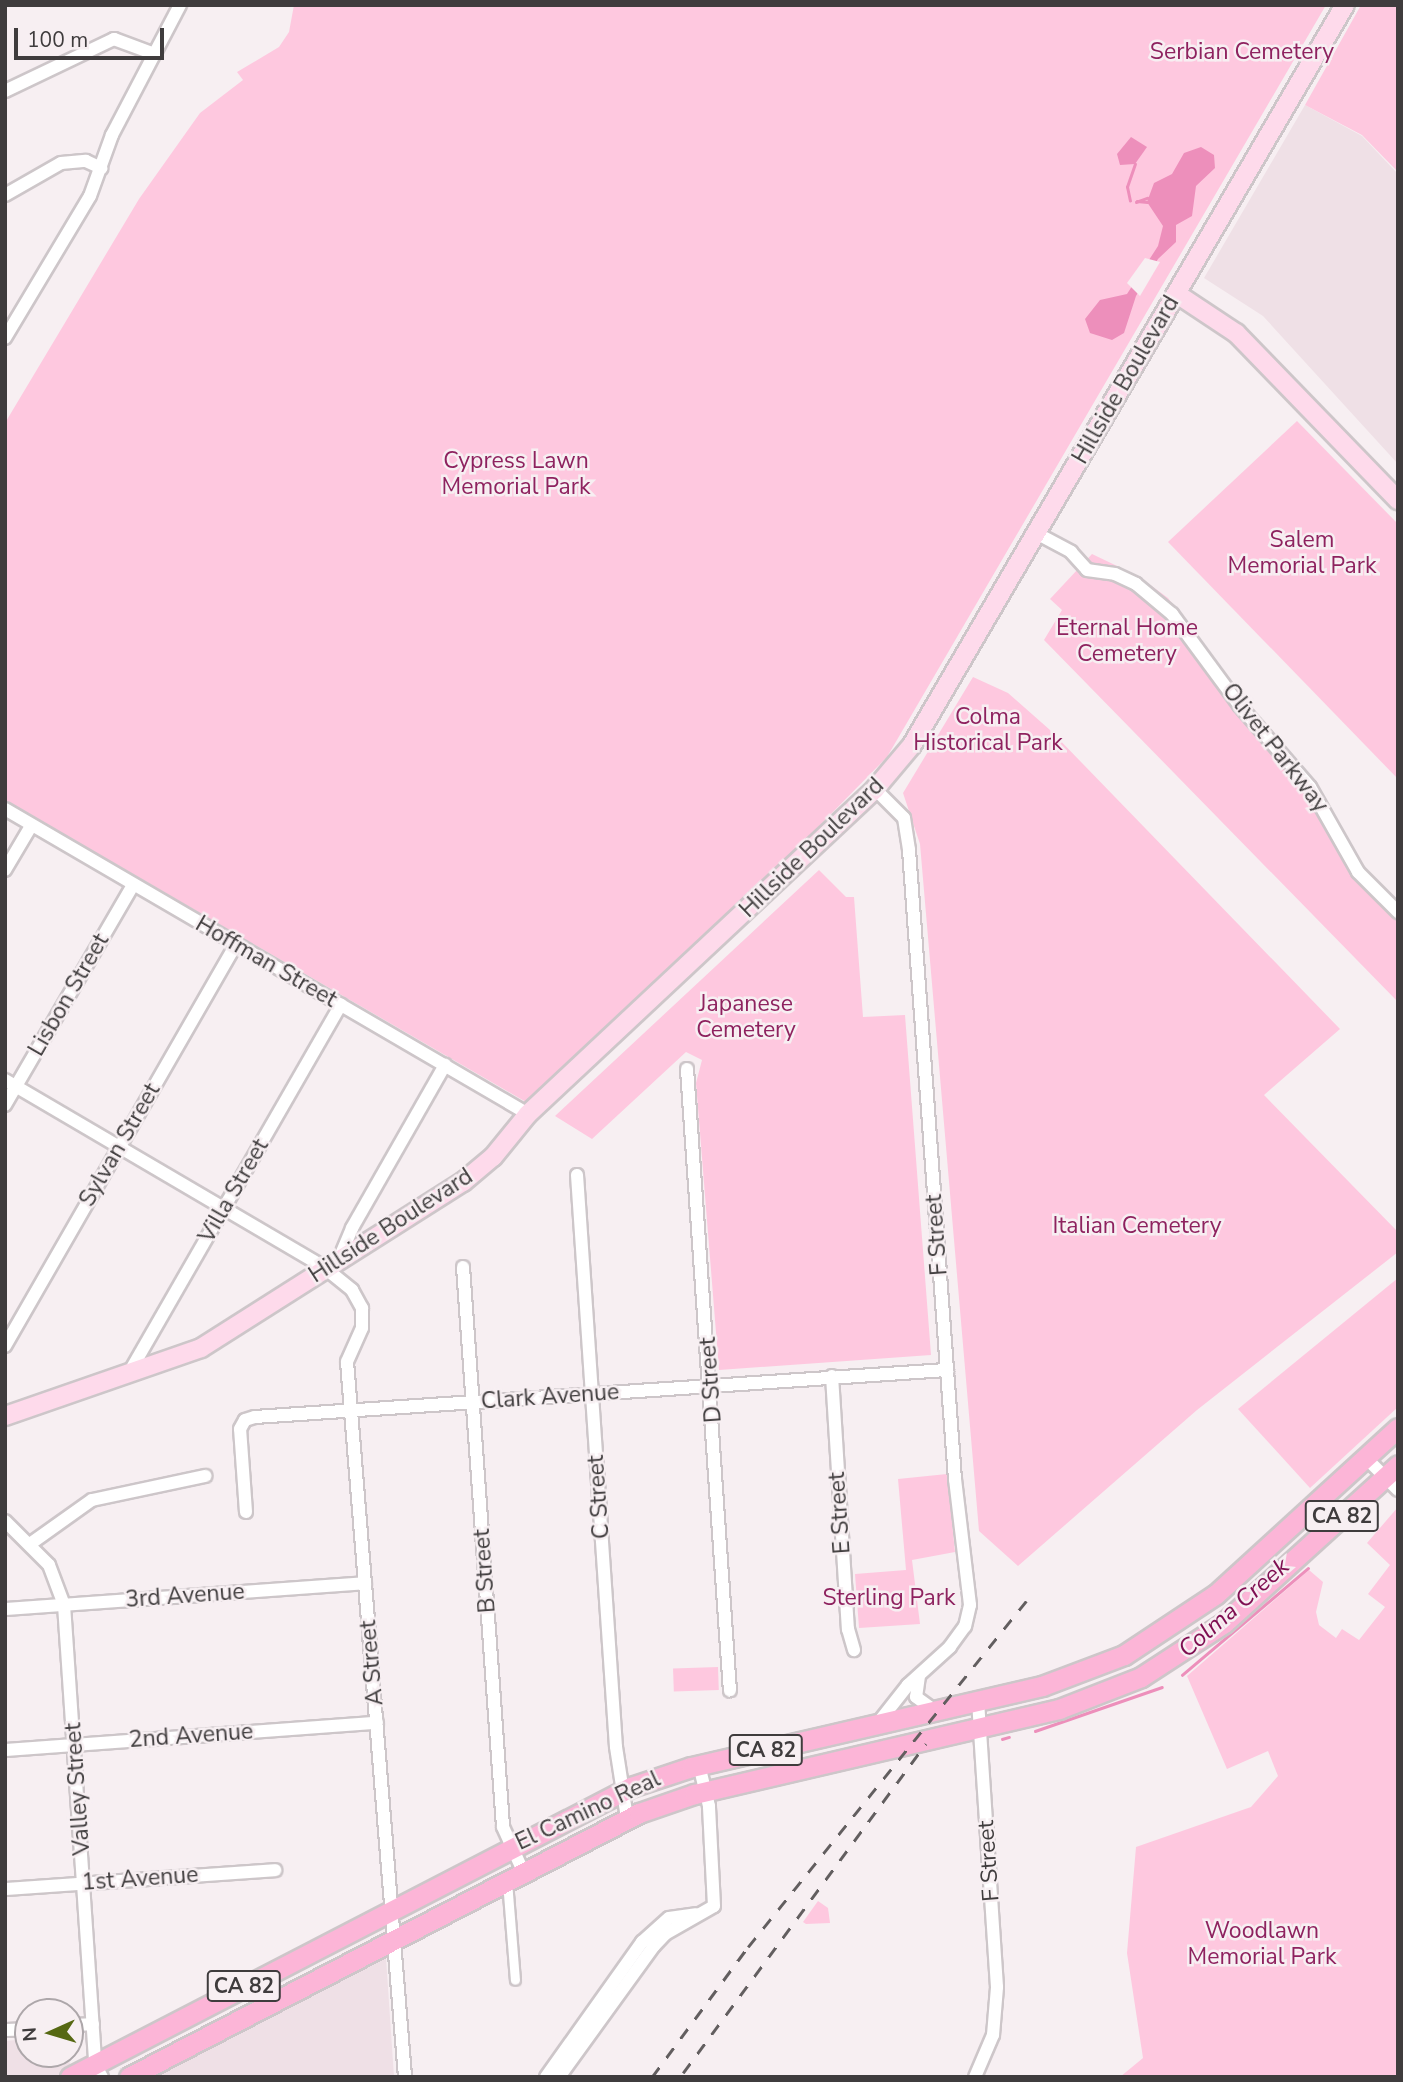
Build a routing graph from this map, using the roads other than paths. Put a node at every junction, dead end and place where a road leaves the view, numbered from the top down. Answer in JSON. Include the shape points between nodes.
{"nodes":[{"id":1,"x":180,"y":5,"type":"edge"},
{"id":2,"x":1345,"y":5,"type":"edge"},
{"id":3,"x":152,"y":53,"type":"junction"},
{"id":4,"x":5,"y":91,"type":"edge"},
{"id":5,"x":101,"y":168,"type":"junction"},
{"id":6,"x":5,"y":195,"type":"edge"},
{"id":7,"x":1177,"y":294,"type":"junction"},
{"id":8,"x":5,"y":338,"type":"edge"},
{"id":9,"x":1398,"y":500,"type":"edge"},
{"id":10,"x":1036,"y":533,"type":"junction"},
{"id":11,"x":875,"y":789,"type":"junction"},
{"id":12,"x":5,"y":809,"type":"edge"},
{"id":13,"x":31,"y":825,"type":"junction"},
{"id":14,"x":5,"y":870,"type":"edge"},
{"id":15,"x":134,"y":885,"type":"junction"},
{"id":16,"x":1398,"y":912,"type":"edge"},
{"id":17,"x":236,"y":944,"type":"junction"},
{"id":18,"x":341,"y":1005,"type":"junction"},
{"id":19,"x":444,"y":1065,"type":"junction"},
{"id":20,"x":687,"y":1069,"type":"dead end"},
{"id":21,"x":11,"y":1083,"type":"edge"},
{"id":22,"x":5,"y":1105,"type":"edge"},
{"id":23,"x":528,"y":1114,"type":"junction"},
{"id":24,"x":119,"y":1146,"type":"junction"},
{"id":25,"x":577,"y":1175,"type":"dead end"},
{"id":26,"x":224,"y":1208,"type":"junction"},
{"id":27,"x":332,"y":1264,"type":"junction"},
{"id":28,"x":463,"y":1267,"type":"dead end"},
{"id":29,"x":5,"y":1346,"type":"edge"},
{"id":30,"x":947,"y":1370,"type":"junction"},
{"id":31,"x":832,"y":1376,"type":"junction"},
{"id":32,"x":127,"y":1377,"type":"junction"},
{"id":33,"x":711,"y":1385,"type":"junction"},
{"id":34,"x":592,"y":1394,"type":"junction"},
{"id":35,"x":472,"y":1402,"type":"junction"},
{"id":36,"x":351,"y":1410,"type":"junction"},
{"id":37,"x":5,"y":1416,"type":"edge"},
{"id":38,"x":1398,"y":1428,"type":"edge"},
{"id":39,"x":1366,"y":1458,"type":"junction"},
{"id":40,"x":205,"y":1476,"type":"dead end"},
{"id":41,"x":1393,"y":1478,"type":"edge"},
{"id":42,"x":246,"y":1512,"type":"dead end"},
{"id":43,"x":5,"y":1521,"type":"edge"},
{"id":44,"x":30,"y":1544,"type":"junction"},
{"id":45,"x":365,"y":1583,"type":"junction"},
{"id":46,"x":64,"y":1605,"type":"junction"},
{"id":47,"x":5,"y":1609,"type":"edge"},
{"id":48,"x":854,"y":1650,"type":"dead end"},
{"id":49,"x":921,"y":1673,"type":"junction"},
{"id":50,"x":730,"y":1691,"type":"dead end"},
{"id":51,"x":978,"y":1701,"type":"junction"},
{"id":52,"x":935,"y":1711,"type":"junction"},
{"id":53,"x":377,"y":1723,"type":"junction"},
{"id":54,"x":875,"y":1725,"type":"junction"},
{"id":55,"x":980,"y":1729,"type":"junction"},
{"id":56,"x":74,"y":1745,"type":"junction"},
{"id":57,"x":5,"y":1750,"type":"edge"},
{"id":58,"x":699,"y":1765,"type":"junction"},
{"id":59,"x":621,"y":1791,"type":"junction"},
{"id":60,"x":706,"y":1791,"type":"junction"},
{"id":61,"x":627,"y":1818,"type":"junction"},
{"id":62,"x":511,"y":1847,"type":"junction"},
{"id":63,"x":275,"y":1870,"type":"dead end"},
{"id":64,"x":515,"y":1875,"type":"junction"},
{"id":65,"x":84,"y":1882,"type":"junction"},
{"id":66,"x":5,"y":1889,"type":"edge"},
{"id":67,"x":392,"y":1909,"type":"junction"},
{"id":68,"x":696,"y":1914,"type":"junction"},
{"id":69,"x":395,"y":1938,"type":"junction"},
{"id":70,"x":515,"y":1980,"type":"dead end"},
{"id":71,"x":84,"y":2024,"type":"edge"},
{"id":72,"x":93,"y":2024,"type":"junction"},
{"id":73,"x":98,"y":2070,"type":"edge"},
{"id":74,"x":70,"y":2077,"type":"edge"},
{"id":75,"x":129,"y":2077,"type":"edge"},
{"id":76,"x":405,"y":2077,"type":"edge"},
{"id":77,"x":546,"y":2077,"type":"edge"},
{"id":78,"x":559,"y":2077,"type":"edge"},
{"id":79,"x":975,"y":2077,"type":"edge"}],
"edges":[{"from":1,"to":3,"type":"street"},
{"from":2,"to":7,"type":"main road","name":"Hillside Boulevard"},
{"from":3,"to":4,"type":"street","via":[[114,39]]},
{"from":3,"to":5,"type":"street"},
{"from":5,"to":6,"type":"street","via":[[86,161],[61,163]]},
{"from":5,"to":8,"type":"street","via":[[90,197]]},
{"from":7,"to":9,"type":"main road","via":[[1240,337]]},
{"from":7,"to":10,"type":"main road","name":"Hillside Boulevard"},
{"from":10,"to":11,"type":"main road","name":"Hillside Boulevard","via":[[912,745]]},
{"from":10,"to":16,"type":"street","name":"Olivet Parkway","via":[[1071,552],[1087,570],[1136,584],[1180,622],[1239,705],[1310,787],[1358,872]]},
{"from":11,"to":23,"type":"main road","name":"Hillside Boulevard"},
{"from":11,"to":30,"type":"street","name":"F Street","via":[[904,818],[909,850]]},
{"from":12,"to":13,"type":"street","name":"Hoffman Street"},
{"from":13,"to":14,"type":"street"},
{"from":13,"to":15,"type":"street","name":"Hoffman Street"},
{"from":15,"to":17,"type":"street","name":"Hoffman Street"},
{"from":15,"to":21,"type":"street","name":"Lisbon Street"},
{"from":17,"to":18,"type":"street","name":"Hoffman Street"},
{"from":17,"to":24,"type":"street","name":"Sylvan Street"},
{"from":18,"to":19,"type":"street","name":"Hoffman Street"},
{"from":18,"to":26,"type":"street","name":"Villa Street"},
{"from":19,"to":23,"type":"street","name":"Hoffman Street"},
{"from":19,"to":27,"type":"street"},
{"from":20,"to":33,"type":"street","name":"D Street"},
{"from":21,"to":22,"type":"street","name":"Lisbon Street"},
{"from":21,"to":24,"type":"street","name":"A Street"},
{"from":23,"to":27,"type":"main road","name":"Hillside Boulevard","via":[[478,1171]]},
{"from":24,"to":26,"type":"street","name":"A Street"},
{"from":24,"to":29,"type":"street","name":"Sylvan Street"},
{"from":25,"to":34,"type":"street","name":"C Street"},
{"from":26,"to":27,"type":"street","name":"A Street"},
{"from":26,"to":32,"type":"street","name":"Villa Street"},
{"from":27,"to":32,"type":"main road","name":"Hillside Boulevard","via":[[201,1348]]},
{"from":27,"to":36,"type":"street","name":"A Street","via":[[362,1308],[362,1328],[347,1362]]},
{"from":28,"to":35,"type":"street","name":"B Street"},
{"from":30,"to":31,"type":"street","name":"Clark Avenue"},
{"from":30,"to":49,"type":"street","name":"F Street","via":[[970,1616],[950,1647]]},
{"from":31,"to":33,"type":"street","name":"Clark Avenue"},
{"from":31,"to":48,"type":"street","name":"E Street","via":[[848,1622]]},
{"from":32,"to":37,"type":"main road","name":"Hillside Boulevard"},
{"from":33,"to":34,"type":"street","name":"Clark Avenue"},
{"from":33,"to":50,"type":"street","name":"D Street"},
{"from":34,"to":35,"type":"street","name":"Clark Avenue"},
{"from":34,"to":59,"type":"street","name":"C Street"},
{"from":35,"to":36,"type":"street","name":"Clark Avenue"},
{"from":35,"to":62,"type":"street","name":"B Street","via":[[503,1827]]},
{"from":36,"to":42,"type":"street","name":"Clark Avenue","via":[[245,1420],[240,1429]]},
{"from":36,"to":45,"type":"street","name":"A Street"},
{"from":38,"to":39,"type":"main road","name":"El Camino Real","number":"CA 82"},
{"from":39,"to":41,"type":"street"},
{"from":39,"to":51,"type":"main road","name":"El Camino Real","number":"CA 82","via":[[1216,1594],[1163,1633],[1074,1676]]},
{"from":40,"to":44,"type":"street","via":[[92,1500]]},
{"from":41,"to":55,"type":"main road","name":"El Camino Real","number":"CA 82","via":[[1232,1616],[1179,1655],[1090,1699]]},
{"from":43,"to":44,"type":"street","name":"Valley Street"},
{"from":44,"to":46,"type":"street","name":"Valley Street","via":[[58,1580]]},
{"from":45,"to":46,"type":"street","name":"3rd Avenue"},
{"from":45,"to":53,"type":"street","name":"A Street"},
{"from":46,"to":47,"type":"street","name":"3rd Avenue"},
{"from":46,"to":56,"type":"street","name":"Valley Street"},
{"from":49,"to":52,"type":"street","via":[[914,1692]]},
{"from":49,"to":54,"type":"street","name":"F Street"},
{"from":51,"to":52,"type":"main road","name":"El Camino Real","number":"CA 82"},
{"from":51,"to":55,"type":"street","name":"F Street"},
{"from":52,"to":54,"type":"main road","name":"El Camino Real","number":"CA 82"},
{"from":53,"to":56,"type":"street","name":"2nd Avenue"},
{"from":53,"to":67,"type":"street","name":"A Street"},
{"from":54,"to":58,"type":"main road","name":"El Camino Real","number":"CA 82"},
{"from":55,"to":60,"type":"main road","name":"El Camino Real","number":"CA 82"},
{"from":55,"to":79,"type":"street","name":"F Street","via":[[997,1974],[996,2021],[988,2053]]},
{"from":56,"to":57,"type":"street","name":"2nd Avenue"},
{"from":56,"to":65,"type":"street","name":"Valley Street"},
{"from":58,"to":59,"type":"main road","name":"El Camino Real","number":"CA 82"},
{"from":58,"to":60,"type":"street"},
{"from":59,"to":61,"type":"street","name":"C Street"},
{"from":59,"to":62,"type":"main road","name":"El Camino Real","number":"CA 82"},
{"from":60,"to":61,"type":"main road","name":"El Camino Real","number":"CA 82"},
{"from":60,"to":68,"type":"street","via":[[714,1906]]},
{"from":61,"to":64,"type":"main road","name":"El Camino Real","number":"CA 82"},
{"from":62,"to":64,"type":"street","name":"B Street"},
{"from":62,"to":67,"type":"main road","name":"El Camino Real","number":"CA 82"},
{"from":63,"to":65,"type":"street","name":"1st Avenue"},
{"from":64,"to":69,"type":"main road","name":"El Camino Real","number":"CA 82"},
{"from":64,"to":70,"type":"street"},
{"from":65,"to":66,"type":"street","name":"1st Avenue"},
{"from":65,"to":72,"type":"street","name":"Valley Street"},
{"from":67,"to":69,"type":"street","name":"A Street"},
{"from":67,"to":73,"type":"main road","name":"El Camino Real","number":"CA 82"},
{"from":68,"to":77,"type":"street","via":[[670,1918],[642,1942]]},
{"from":68,"to":78,"type":"street","via":[[654,1946]]},
{"from":69,"to":75,"type":"main road","name":"El Camino Real","number":"CA 82"},
{"from":69,"to":76,"type":"street","name":"A Street"},
{"from":71,"to":72,"type":"street"},
{"from":72,"to":73,"type":"street","name":"Valley Street"},
{"from":73,"to":74,"type":"main road","name":"El Camino Real","number":"CA 82"}]}
